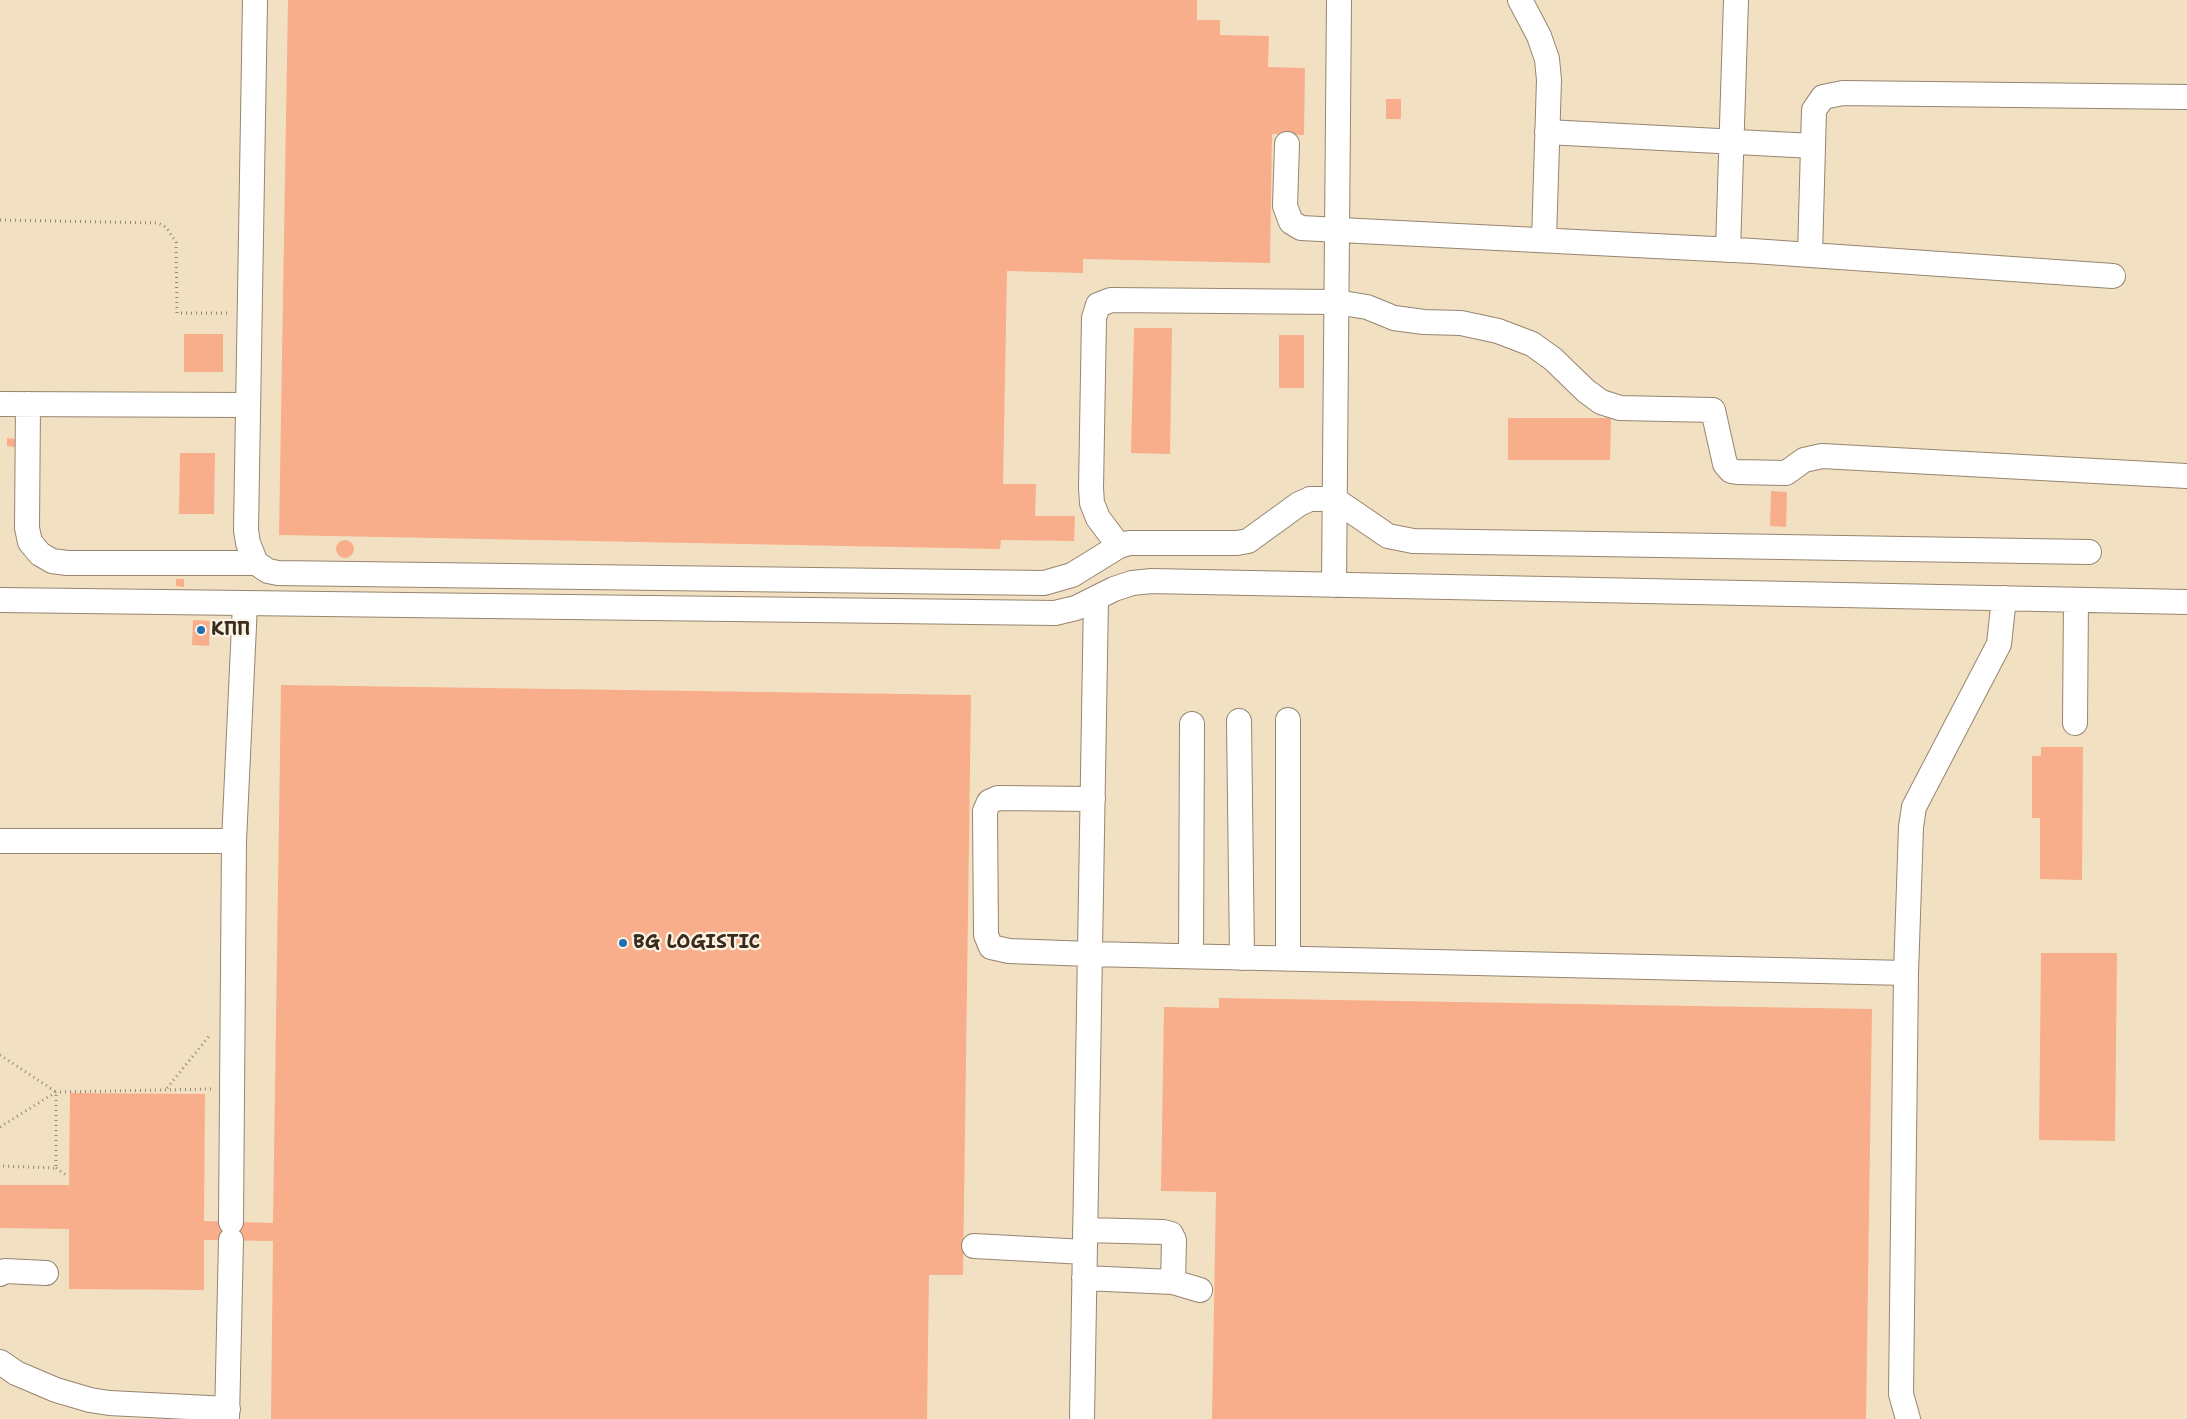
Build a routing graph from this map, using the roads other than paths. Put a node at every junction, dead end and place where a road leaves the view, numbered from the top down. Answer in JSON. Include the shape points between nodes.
{"nodes":[{"id":1,"x":256,"y":0,"type":"edge"},
{"id":2,"x":1339,"y":0,"type":"edge"},
{"id":3,"x":1520,"y":0,"type":"edge"},
{"id":4,"x":1736,"y":0,"type":"edge"},
{"id":5,"x":2187,"y":97,"type":"edge"},
{"id":6,"x":1547,"y":132,"type":"junction"},
{"id":7,"x":1733,"y":142,"type":"junction"},
{"id":8,"x":1286,"y":144,"type":"dead end"},
{"id":9,"x":1813,"y":146,"type":"junction"},
{"id":10,"x":1337,"y":229,"type":"junction"},
{"id":11,"x":1544,"y":240,"type":"junction"},
{"id":12,"x":1728,"y":250,"type":"junction"},
{"id":13,"x":1810,"y":255,"type":"junction"},
{"id":14,"x":2113,"y":276,"type":"dead end"},
{"id":15,"x":1336,"y":302,"type":"junction"},
{"id":16,"x":0,"y":404,"type":"edge"},
{"id":17,"x":28,"y":404,"type":"junction"},
{"id":18,"x":248,"y":405,"type":"junction"},
{"id":19,"x":2187,"y":476,"type":"edge"},
{"id":20,"x":1334,"y":499,"type":"junction"},
{"id":21,"x":1119,"y":546,"type":"junction"},
{"id":22,"x":2089,"y":552,"type":"dead end"},
{"id":23,"x":256,"y":563,"type":"junction"},
{"id":24,"x":1334,"y":585,"type":"junction"},
{"id":25,"x":1096,"y":598,"type":"junction"},
{"id":26,"x":2004,"y":598,"type":"junction"},
{"id":27,"x":0,"y":600,"type":"edge"},
{"id":28,"x":2076,"y":600,"type":"junction"},
{"id":29,"x":2187,"y":602,"type":"edge"},
{"id":30,"x":245,"y":604,"type":"junction"},
{"id":31,"x":1288,"y":720,"type":"dead end"},
{"id":32,"x":1239,"y":721,"type":"dead end"},
{"id":33,"x":2075,"y":723,"type":"dead end"},
{"id":34,"x":1192,"y":724,"type":"dead end"},
{"id":35,"x":1092,"y":799,"type":"junction"},
{"id":36,"x":234,"y":840,"type":"junction"},
{"id":37,"x":0,"y":841,"type":"edge"},
{"id":38,"x":1090,"y":954,"type":"junction"},
{"id":39,"x":1191,"y":956,"type":"junction"},
{"id":40,"x":1242,"y":958,"type":"junction"},
{"id":41,"x":1288,"y":959,"type":"junction"},
{"id":42,"x":1906,"y":974,"type":"junction"},
{"id":43,"x":1085,"y":1241,"type":"junction"},
{"id":44,"x":974,"y":1246,"type":"dead end"},
{"id":45,"x":46,"y":1273,"type":"dead end"},
{"id":46,"x":0,"y":1274,"type":"edge"},
{"id":47,"x":1084,"y":1278,"type":"junction"},
{"id":48,"x":1173,"y":1282,"type":"junction"},
{"id":49,"x":1200,"y":1290,"type":"dead end"},
{"id":50,"x":0,"y":1362,"type":"edge"},
{"id":51,"x":1901,"y":1394,"type":"junction"},
{"id":52,"x":228,"y":1414,"type":"edge"},
{"id":53,"x":1082,"y":1419,"type":"edge"},
{"id":54,"x":1901,"y":1419,"type":"edge"},
{"id":55,"x":1908,"y":1419,"type":"edge"}],
"edges":[{"from":1,"to":18,"type":"street"},
{"from":2,"to":10,"type":"street"},
{"from":3,"to":6,"type":"street","via":[[1547,59]]},
{"from":4,"to":7,"type":"street"},
{"from":5,"to":9,"type":"street","via":[[1843,93],[1823,97],[1814,110]]},
{"from":6,"to":7,"type":"street"},
{"from":6,"to":11,"type":"street"},
{"from":7,"to":9,"type":"street"},
{"from":7,"to":12,"type":"street"},
{"from":8,"to":10,"type":"street","via":[[1285,206],[1290,222],[1301,228]]},
{"from":9,"to":13,"type":"street"},
{"from":10,"to":11,"type":"street"},
{"from":10,"to":15,"type":"street"},
{"from":11,"to":12,"type":"street"},
{"from":12,"to":13,"type":"street"},
{"from":13,"to":14,"type":"street"},
{"from":15,"to":19,"type":"street","via":[[1367,307],[1394,318],[1498,331],[1532,344],[1601,402],[1620,408],[1713,410],[1725,464],[1731,471],[1786,473],[1804,460],[1822,456]]},
{"from":15,"to":20,"type":"street"},
{"from":15,"to":21,"type":"street","via":[[1112,300],[1098,305],[1094,318],[1092,503],[1098,518]]},
{"from":16,"to":17,"type":"street"},
{"from":17,"to":18,"type":"street"},
{"from":17,"to":23,"type":"street","via":[[27,528],[30,542],[40,554],[52,561],[67,563]]},
{"from":18,"to":23,"type":"street","via":[[246,530]]},
{"from":20,"to":21,"type":"street","via":[[1304,501],[1248,541],[1140,542]]},
{"from":20,"to":22,"type":"street","via":[[1388,536],[1413,541]]},
{"from":20,"to":24,"type":"street"},
{"from":21,"to":23,"type":"street","via":[[1072,575],[1044,583],[278,573]]},
{"from":24,"to":25,"type":"street","via":[[1152,581],[1132,583]]},
{"from":24,"to":26,"type":"street"},
{"from":25,"to":30,"type":"street","via":[[1076,608],[1055,613]]},
{"from":25,"to":35,"type":"street"},
{"from":26,"to":28,"type":"street"},
{"from":26,"to":42,"type":"street","via":[[1999,644],[1914,807]]},
{"from":27,"to":30,"type":"street"},
{"from":28,"to":29,"type":"street"},
{"from":28,"to":33,"type":"street"},
{"from":30,"to":36,"type":"street"},
{"from":31,"to":41,"type":"street"},
{"from":32,"to":40,"type":"street"},
{"from":34,"to":39,"type":"street"},
{"from":35,"to":38,"type":"street"},
{"from":35,"to":38,"type":"street","via":[[998,798],[989,802],[985,811],[988,942],[996,950]]},
{"from":36,"to":37,"type":"street"},
{"from":36,"to":52,"type":"street"},
{"from":38,"to":39,"type":"street"},
{"from":38,"to":43,"type":"street"},
{"from":39,"to":40,"type":"street"},
{"from":40,"to":41,"type":"street"},
{"from":41,"to":42,"type":"street"},
{"from":42,"to":51,"type":"street"},
{"from":43,"to":44,"type":"street"},
{"from":43,"to":47,"type":"street"},
{"from":43,"to":48,"type":"street","via":[[1163,1232],[1171,1234],[1174,1240]]},
{"from":45,"to":46,"type":"street","via":[[5,1271]]},
{"from":47,"to":48,"type":"street"},
{"from":47,"to":53,"type":"street"},
{"from":48,"to":49,"type":"street"},
{"from":50,"to":52,"type":"street","via":[[16,1373],[56,1390],[90,1400]]},
{"from":51,"to":54,"type":"street"},
{"from":51,"to":55,"type":"street"}]}
